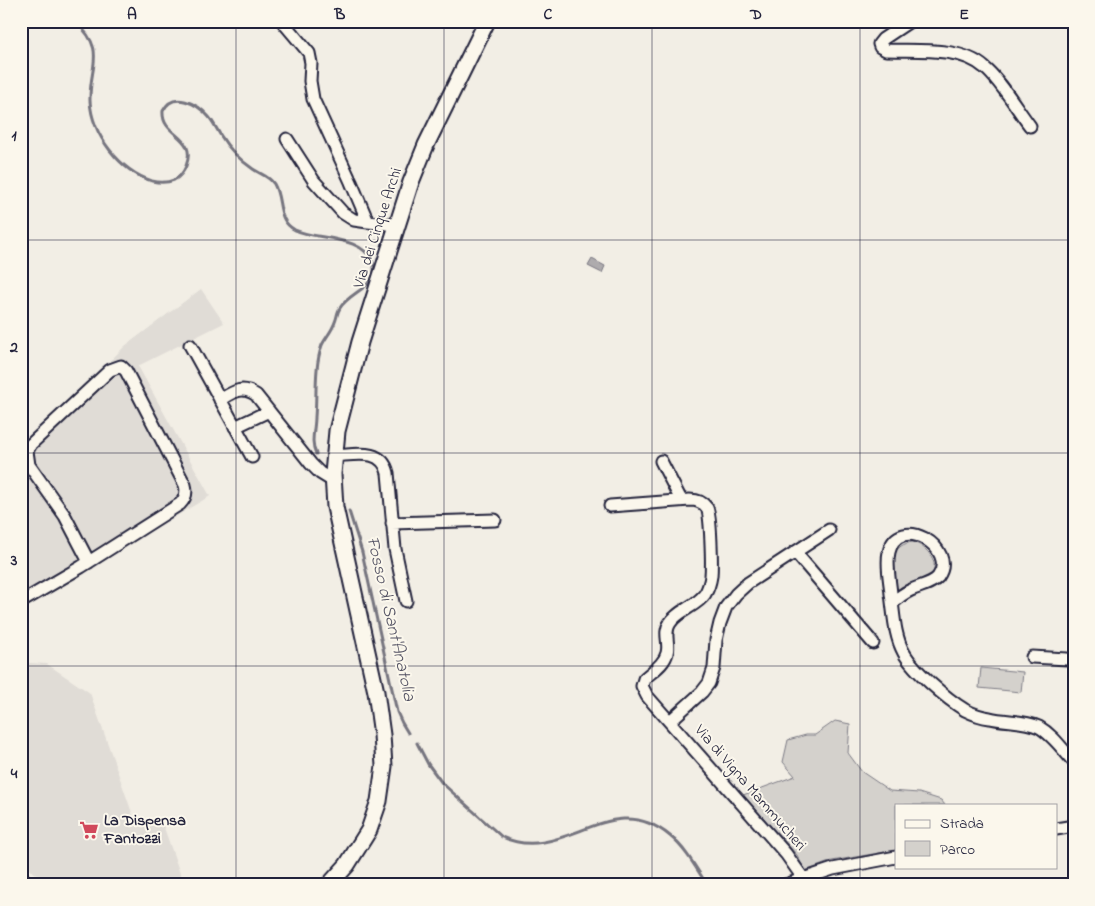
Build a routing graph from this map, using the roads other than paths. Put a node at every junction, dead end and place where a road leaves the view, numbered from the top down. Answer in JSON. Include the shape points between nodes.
{"nodes":[{"id":1,"x":282,"y":21,"type":"edge"},
{"id":2,"x":487,"y":21,"type":"edge"},
{"id":3,"x":910,"y":21,"type":"edge"},
{"id":4,"x":1030,"y":126,"type":"dead end"},
{"id":5,"x":287,"y":140,"type":"dead end"},
{"id":6,"x":368,"y":222,"type":"junction"},
{"id":7,"x":397,"y":225,"type":"junction"},
{"id":8,"x":190,"y":345,"type":"dead end"},
{"id":9,"x":220,"y":400,"type":"junction"},
{"id":10,"x":269,"y":411,"type":"junction"},
{"id":11,"x":235,"y":427,"type":"junction"},
{"id":12,"x":334,"y":456,"type":"junction"},
{"id":13,"x":252,"y":457,"type":"dead end"},
{"id":14,"x":661,"y":461,"type":"dead end"},
{"id":15,"x":332,"y":481,"type":"junction"},
{"id":16,"x":681,"y":500,"type":"junction"},
{"id":17,"x":610,"y":506,"type":"dead end"},
{"id":18,"x":495,"y":520,"type":"dead end"},
{"id":19,"x":392,"y":523,"type":"junction"},
{"id":20,"x":829,"y":530,"type":"dead end"},
{"id":21,"x":795,"y":552,"type":"junction"},
{"id":22,"x":85,"y":564,"type":"junction"},
{"id":23,"x":406,"y":601,"type":"dead end"},
{"id":24,"x":21,"y":602,"type":"edge"},
{"id":25,"x":892,"y":603,"type":"junction"},
{"id":26,"x":873,"y":643,"type":"dead end"},
{"id":27,"x":1032,"y":657,"type":"dead end"},
{"id":28,"x":1074,"y":661,"type":"edge"},
{"id":29,"x":670,"y":721,"type":"junction"},
{"id":30,"x":1074,"y":762,"type":"edge"},
{"id":31,"x":1074,"y":826,"type":"edge"},
{"id":32,"x":1058,"y":829,"type":"edge"},
{"id":33,"x":895,"y":857,"type":"edge"},
{"id":34,"x":803,"y":878,"type":"junction"},
{"id":35,"x":21,"y":879,"type":"edge"},
{"id":36,"x":26,"y":885,"type":"edge"},
{"id":37,"x":329,"y":885,"type":"edge"},
{"id":38,"x":785,"y":885,"type":"edge"}],
"edges":[{"from":1,"to":6,"type":"street","via":[[309,53],[312,99]]},
{"from":2,"to":7,"type":"main road","name":"Via dei Cinque Archi","via":[[418,162]]},
{"from":3,"to":4,"type":"street","via":[[883,39],[880,48],[955,53],[974,59],[989,71]]},
{"from":5,"to":6,"type":"street","via":[[314,181],[343,213],[354,220]]},
{"from":6,"to":7,"type":"street"},
{"from":7,"to":12,"type":"main road","name":"Via dei Cinque Archi","via":[[355,360]]},
{"from":8,"to":9,"type":"street"},
{"from":9,"to":10,"type":"street","via":[[238,390],[246,390],[256,395]]},
{"from":9,"to":11,"type":"street"},
{"from":10,"to":11,"type":"street"},
{"from":10,"to":15,"type":"street","via":[[311,464]]},
{"from":11,"to":13,"type":"street"},
{"from":12,"to":15,"type":"main road","name":"Via dei Cinque Archi"},
{"from":12,"to":19,"type":"street","via":[[368,455],[382,460],[388,473]]},
{"from":14,"to":16,"type":"street"},
{"from":15,"to":37,"type":"main road","name":"Via dei Cinque Archi","via":[[337,520],[378,701],[384,766],[379,801],[369,830],[347,865]]},
{"from":16,"to":17,"type":"street","name":"Via di Vigna Mammucheri"},
{"from":16,"to":29,"type":"street","name":"Via di Vigna Mammucheri","via":[[697,501],[708,510],[711,570],[710,584],[704,596],[669,624],[666,655],[643,682],[645,694]]},
{"from":18,"to":19,"type":"street"},
{"from":19,"to":23,"type":"street"},
{"from":20,"to":21,"type":"street","name":"Via di Vigna Mammucheri"},
{"from":21,"to":26,"type":"street"},
{"from":21,"to":29,"type":"street","name":"Via di Vigna Mammucheri","via":[[744,586],[732,598],[718,632],[709,683]]},
{"from":22,"to":22,"type":"street","via":[[180,504],[186,492],[121,366],[110,370],[26,451],[29,465],[65,516]]},
{"from":22,"to":24,"type":"street"},
{"from":25,"to":25,"type":"street","via":[[888,559],[891,546],[897,539],[909,535],[928,539],[939,553],[942,563],[940,574],[934,581],[911,590]]},
{"from":25,"to":30,"type":"street","via":[[901,648],[928,680],[969,712],[1039,728]]},
{"from":27,"to":28,"type":"street"},
{"from":29,"to":34,"type":"street","name":"Via di Vigna Mammucheri","via":[[786,854]]},
{"from":31,"to":32,"type":"street"},
{"from":33,"to":34,"type":"street","via":[[840,867]]},
{"from":34,"to":38,"type":"street"},
{"from":35,"to":36,"type":"main road"}]}
